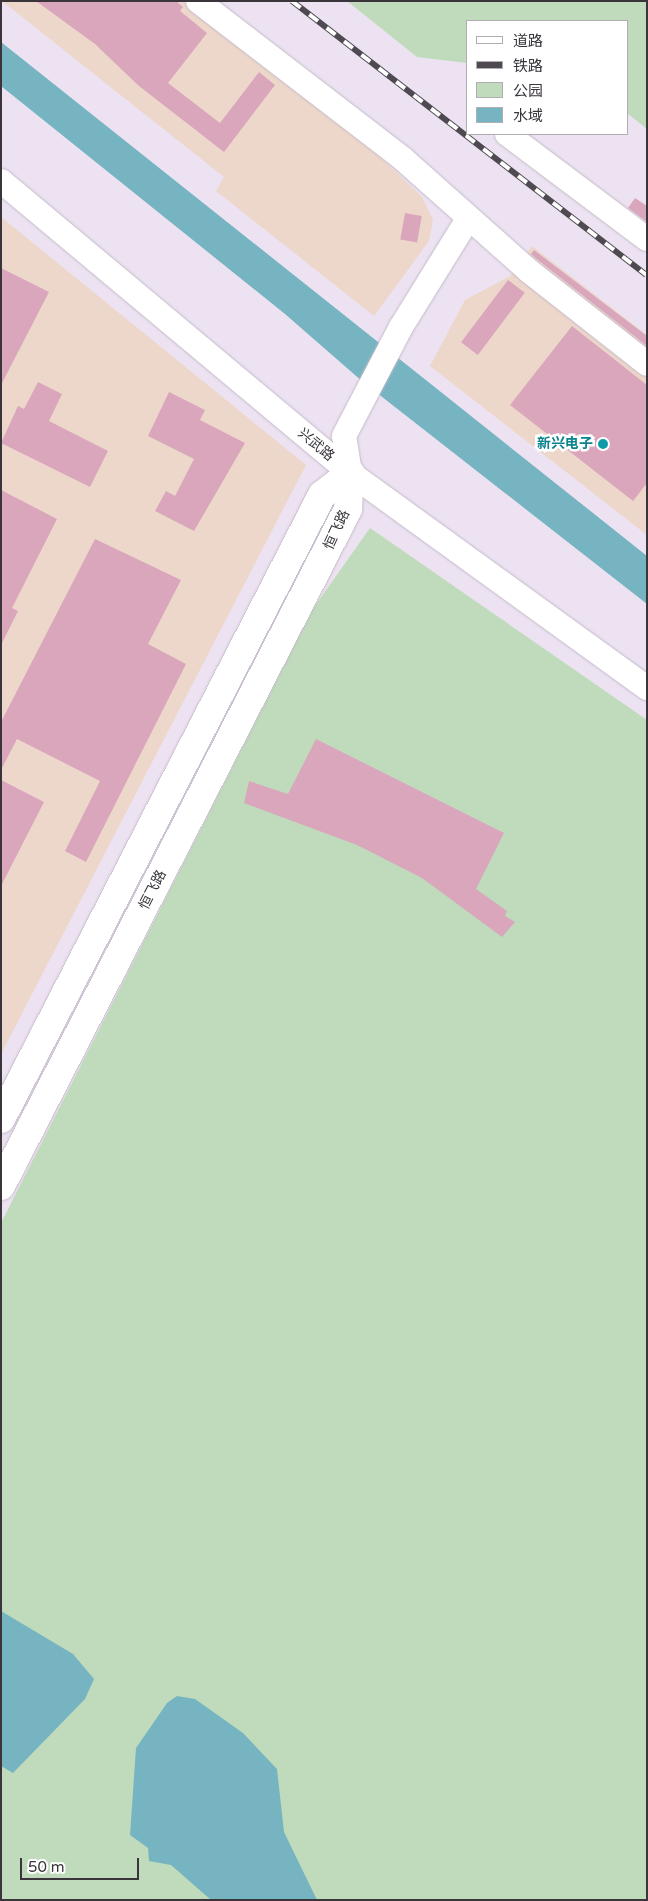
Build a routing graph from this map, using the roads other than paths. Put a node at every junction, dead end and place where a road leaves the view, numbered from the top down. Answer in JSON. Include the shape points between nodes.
{"nodes":[{"id":1,"x":198,"y":1,"type":"edge"},
{"id":2,"x":508,"y":135,"type":"edge"},
{"id":3,"x":1,"y":181,"type":"edge"},
{"id":4,"x":468,"y":219,"type":"junction"},
{"id":5,"x":647,"y":239,"type":"edge"},
{"id":6,"x":647,"y":364,"type":"edge"},
{"id":7,"x":350,"y":473,"type":"junction"},
{"id":8,"x":647,"y":688,"type":"edge"},
{"id":9,"x":1,"y":1119,"type":"edge"},
{"id":10,"x":1,"y":1186,"type":"edge"}],
"edges":[{"from":1,"to":4,"type":"street","via":[[402,159]]},
{"from":2,"to":5,"type":"street"},
{"from":3,"to":7,"type":"street","name":"兴武路"},
{"from":4,"to":6,"type":"street"},
{"from":4,"to":7,"type":"street","via":[[401,328],[344,436]]},
{"from":7,"to":8,"type":"street","name":"兴武路"},
{"from":7,"to":9,"type":"main road","name":"恒飞路","via":[[322,495]]},
{"from":7,"to":10,"type":"main road","name":"恒飞路","via":[[348,509]]}]}
